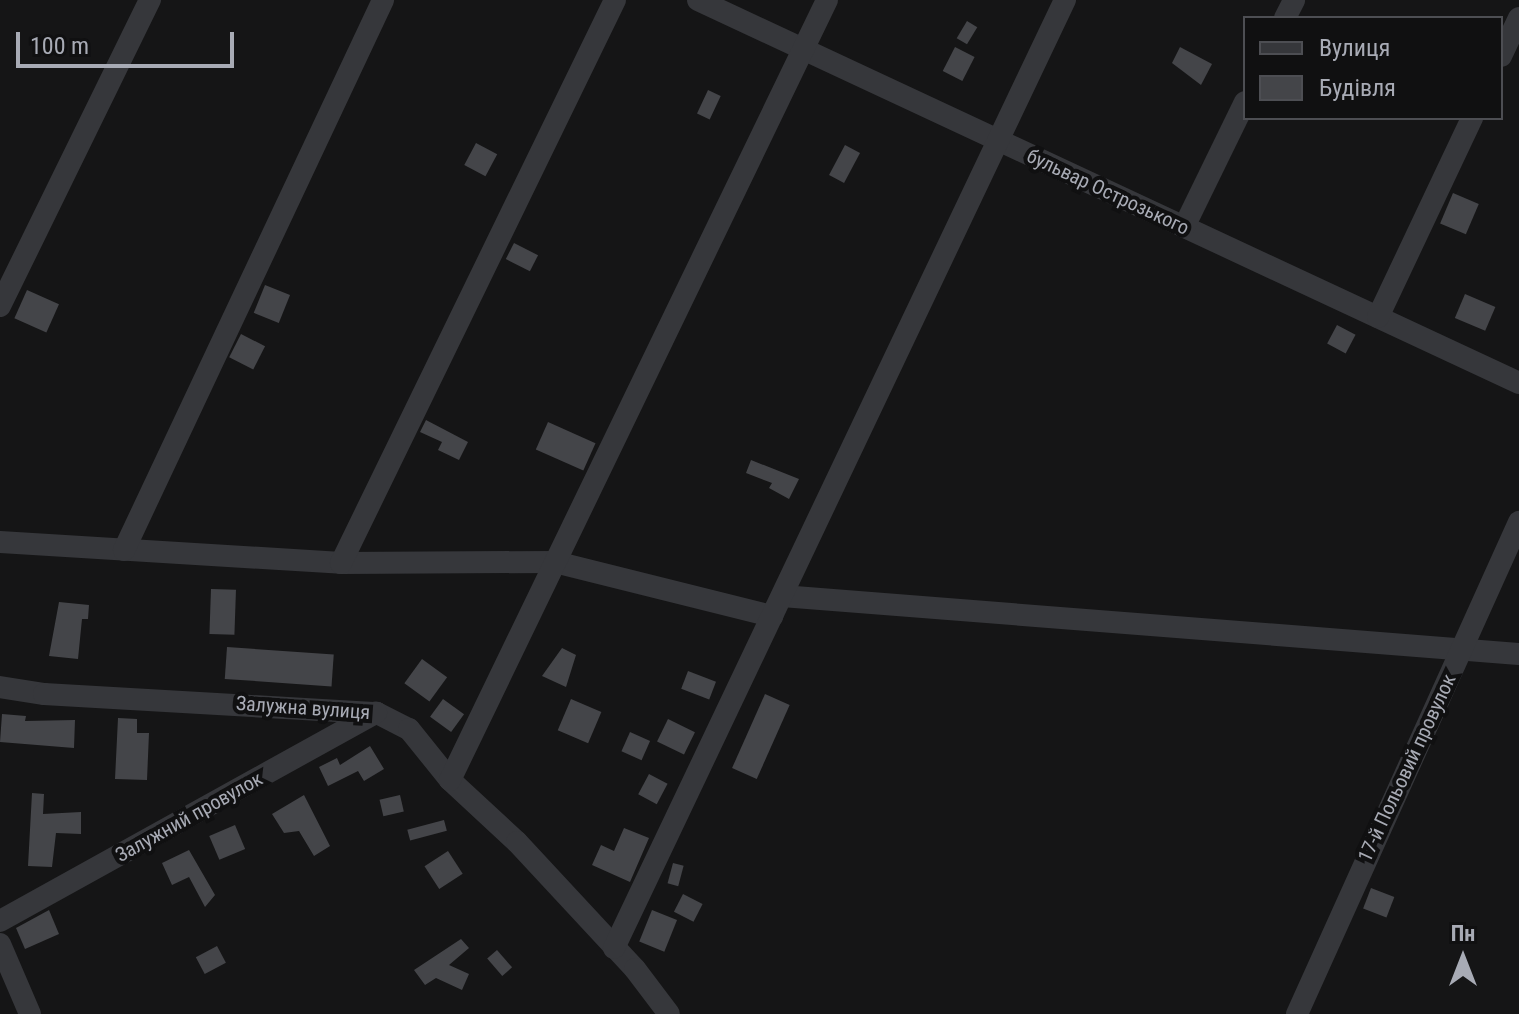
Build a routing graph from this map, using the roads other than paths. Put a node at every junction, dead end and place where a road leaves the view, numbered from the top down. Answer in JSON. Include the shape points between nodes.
{"nodes":[{"id":1,"x":150,"y":0,"type":"edge"},
{"id":2,"x":383,"y":0,"type":"edge"},
{"id":3,"x":615,"y":0,"type":"edge"},
{"id":4,"x":698,"y":0,"type":"edge"},
{"id":5,"x":827,"y":0,"type":"edge"},
{"id":6,"x":1065,"y":0,"type":"edge"},
{"id":7,"x":1519,"y":18,"type":"edge"},
{"id":8,"x":804,"y":48,"type":"junction"},
{"id":9,"x":1503,"y":52,"type":"edge"},
{"id":10,"x":1243,"y":106,"type":"edge"},
{"id":11,"x":1471,"y":120,"type":"edge"},
{"id":12,"x":998,"y":141,"type":"junction"},
{"id":13,"x":1184,"y":227,"type":"junction"},
{"id":14,"x":0,"y":306,"type":"edge"},
{"id":15,"x":1378,"y":317,"type":"junction"},
{"id":16,"x":1519,"y":383,"type":"edge"},
{"id":17,"x":1519,"y":522,"type":"edge"},
{"id":18,"x":0,"y":542,"type":"edge"},
{"id":19,"x":124,"y":550,"type":"junction"},
{"id":20,"x":555,"y":562,"type":"junction"},
{"id":21,"x":341,"y":563,"type":"junction"},
{"id":22,"x":777,"y":606,"type":"junction"},
{"id":23,"x":1461,"y":650,"type":"junction"},
{"id":24,"x":1519,"y":654,"type":"edge"},
{"id":25,"x":0,"y":687,"type":"edge"},
{"id":26,"x":377,"y":713,"type":"junction"},
{"id":27,"x":450,"y":780,"type":"junction"},
{"id":28,"x":0,"y":921,"type":"edge"},
{"id":29,"x":0,"y":944,"type":"edge"},
{"id":30,"x":614,"y":948,"type":"junction"},
{"id":31,"x":30,"y":1014,"type":"edge"},
{"id":32,"x":669,"y":1014,"type":"edge"},
{"id":33,"x":1297,"y":1014,"type":"edge"}],
"edges":[{"from":1,"to":14,"type":"street"},
{"from":2,"to":19,"type":"street"},
{"from":3,"to":21,"type":"street"},
{"from":4,"to":8,"type":"street","name":"бульвар Острозького"},
{"from":5,"to":8,"type":"street"},
{"from":6,"to":12,"type":"street"},
{"from":7,"to":9,"type":"street"},
{"from":8,"to":12,"type":"street","name":"бульвар Острозького"},
{"from":8,"to":20,"type":"street"},
{"from":10,"to":13,"type":"street"},
{"from":11,"to":15,"type":"street"},
{"from":12,"to":13,"type":"street","name":"бульвар Острозького"},
{"from":12,"to":22,"type":"street"},
{"from":13,"to":15,"type":"street","name":"бульвар Острозького"},
{"from":15,"to":16,"type":"street","name":"бульвар Острозького"},
{"from":17,"to":23,"type":"street","name":"17-й Польовий провулок"},
{"from":18,"to":19,"type":"street"},
{"from":19,"to":21,"type":"street"},
{"from":20,"to":21,"type":"street"},
{"from":20,"to":22,"type":"street"},
{"from":20,"to":27,"type":"street"},
{"from":22,"to":23,"type":"street"},
{"from":22,"to":30,"type":"street"},
{"from":23,"to":24,"type":"street"},
{"from":23,"to":33,"type":"street","name":"17-й Польовий провулок"},
{"from":25,"to":26,"type":"street","name":"Залужна вулиця"},
{"from":26,"to":27,"type":"street","name":"Залужна вулиця","via":[[409,729]]},
{"from":26,"to":28,"type":"street","name":"Залужний провулок"},
{"from":27,"to":30,"type":"street","name":"Залужна вулиця"},
{"from":29,"to":31,"type":"street"},
{"from":30,"to":32,"type":"street","name":"Залужна вулиця"}]}
